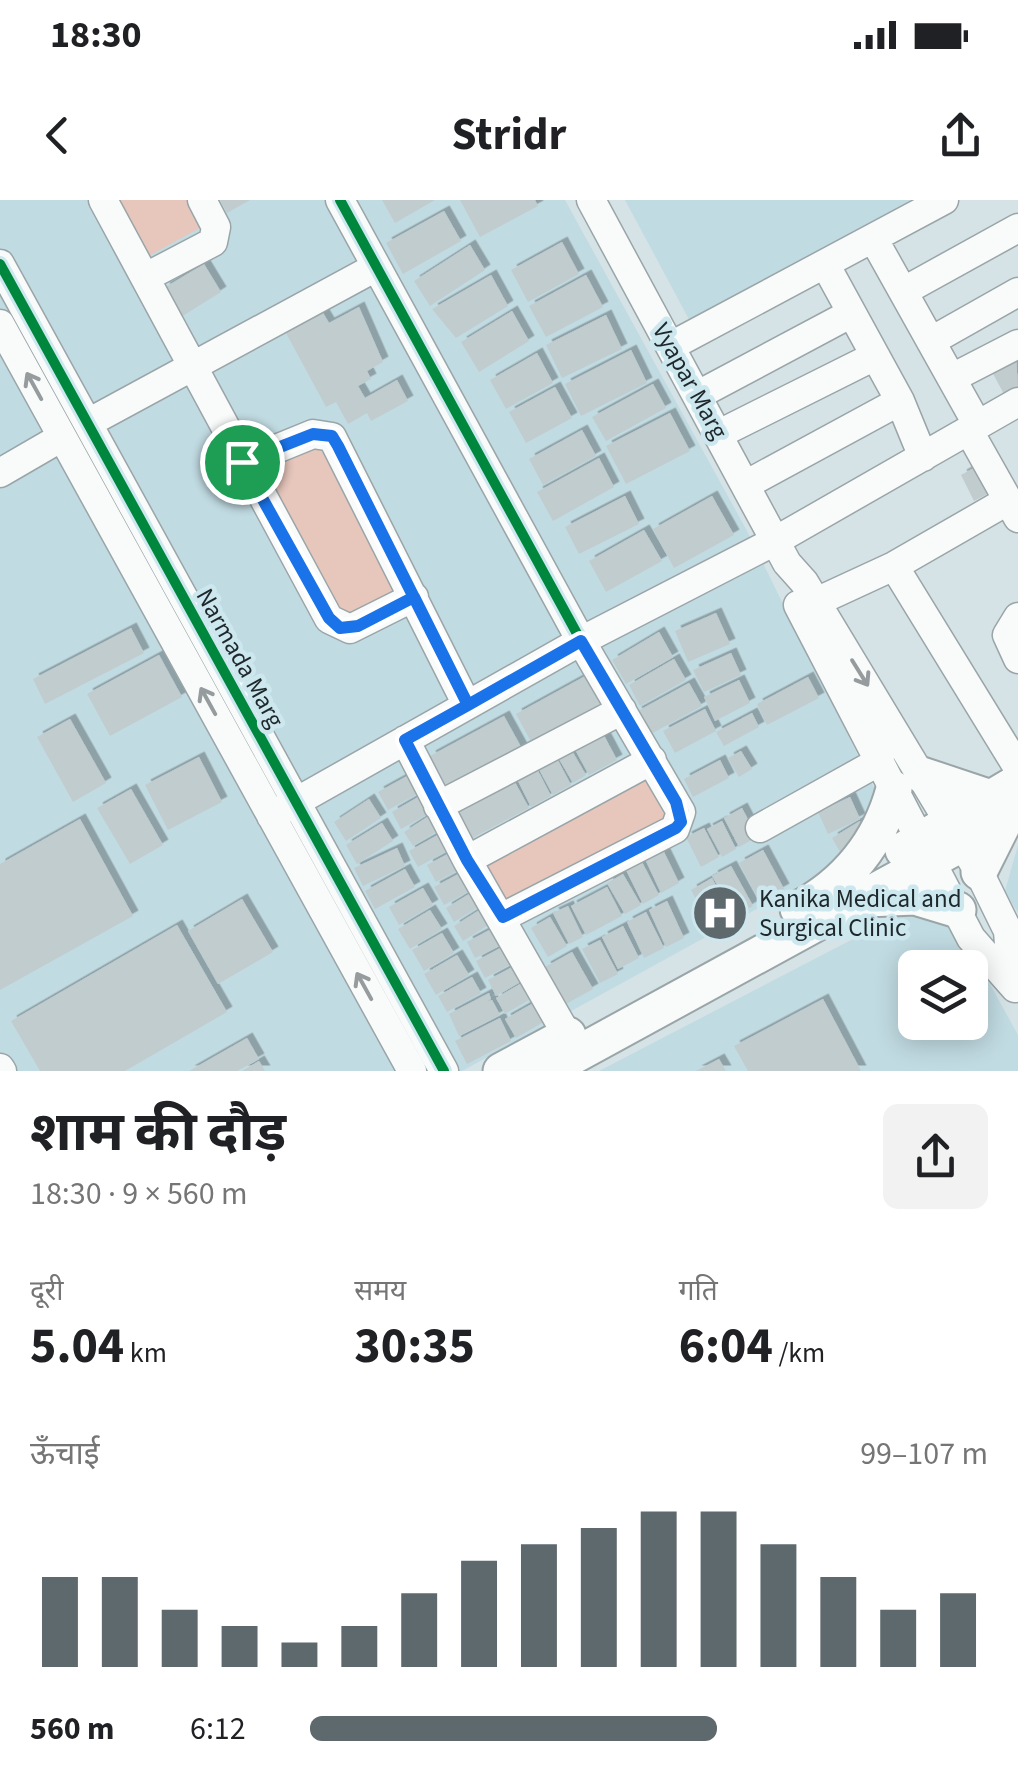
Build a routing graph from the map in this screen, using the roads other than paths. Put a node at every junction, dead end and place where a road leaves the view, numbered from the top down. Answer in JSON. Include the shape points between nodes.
{"nodes":[{"id":1,"x":103,"y":200,"type":"edge"},
{"id":2,"x":202,"y":200,"type":"edge"},
{"id":3,"x":340,"y":200,"type":"edge"},
{"id":4,"x":591,"y":200,"type":"edge"},
{"id":5,"x":944,"y":200,"type":"edge"},
{"id":6,"x":1018,"y":228,"type":"edge"},
{"id":7,"x":873,"y":238,"type":"junction"},
{"id":8,"x":0,"y":264,"type":"edge"},
{"id":9,"x":825,"y":264,"type":"junction"},
{"id":10,"x":376,"y":267,"type":"junction"},
{"id":11,"x":146,"y":277,"type":"junction"},
{"id":12,"x":904,"y":291,"type":"junction"},
{"id":13,"x":1018,"y":292,"type":"edge"},
{"id":14,"x":850,"y":314,"type":"junction"},
{"id":15,"x":0,"y":324,"type":"edge"},
{"id":16,"x":933,"y":340,"type":"junction"},
{"id":17,"x":1018,"y":344,"type":"edge"},
{"id":18,"x":671,"y":346,"type":"junction"},
{"id":19,"x":876,"y":356,"type":"junction"},
{"id":20,"x":196,"y":364,"type":"junction"},
{"id":21,"x":954,"y":377,"type":"junction"},
{"id":22,"x":698,"y":395,"type":"junction"},
{"id":23,"x":900,"y":401,"type":"junction"},
{"id":24,"x":1018,"y":402,"type":"edge"},
{"id":25,"x":88,"y":423,"type":"junction"},
{"id":26,"x":973,"y":428,"type":"junction"},
{"id":27,"x":719,"y":434,"type":"junction"},
{"id":28,"x":62,"y":437,"type":"junction"},
{"id":29,"x":924,"y":458,"type":"junction"},
{"id":30,"x":242,"y":462,"type":"junction"},
{"id":31,"x":0,"y":473,"type":"edge"},
{"id":32,"x":747,"y":484,"type":"junction"},
{"id":33,"x":1013,"y":509,"type":"edge"},
{"id":34,"x":781,"y":552,"type":"junction"},
{"id":35,"x":894,"y":566,"type":"junction"},
{"id":36,"x":414,"y":597,"type":"junction"},
{"id":37,"x":816,"y":602,"type":"junction"},
{"id":38,"x":1018,"y":617,"type":"edge"},
{"id":39,"x":581,"y":641,"type":"junction"},
{"id":40,"x":1018,"y":659,"type":"edge"},
{"id":41,"x":468,"y":705,"type":"junction"},
{"id":42,"x":622,"y":710,"type":"junction"},
{"id":43,"x":405,"y":740,"type":"junction"},
{"id":44,"x":652,"y":760,"type":"junction"},
{"id":45,"x":1018,"y":768,"type":"edge"},
{"id":46,"x":899,"y":775,"type":"junction"},
{"id":47,"x":297,"y":802,"type":"junction"},
{"id":48,"x":1008,"y":803,"type":"edge"},
{"id":49,"x":438,"y":806,"type":"junction"},
{"id":50,"x":271,"y":816,"type":"junction"},
{"id":51,"x":760,"y":828,"type":"dead end"},
{"id":52,"x":949,"y":847,"type":"junction"},
{"id":53,"x":467,"y":860,"type":"junction"},
{"id":54,"x":844,"y":896,"type":"junction"},
{"id":55,"x":958,"y":910,"type":"junction"},
{"id":56,"x":503,"y":917,"type":"junction"},
{"id":57,"x":1015,"y":989,"type":"edge"},
{"id":58,"x":567,"y":1035,"type":"junction"},
{"id":59,"x":412,"y":1071,"type":"edge"},
{"id":60,"x":444,"y":1071,"type":"edge"},
{"id":61,"x":501,"y":1071,"type":"edge"},
{"id":62,"x":546,"y":1071,"type":"edge"}],
"edges":[{"from":1,"to":11,"type":"street"},
{"from":2,"to":11,"type":"street","via":[[216,227],[213,242]]},
{"from":3,"to":10,"type":"street"},
{"from":4,"to":18,"type":"street","name":"Vyapar Marg"},
{"from":5,"to":7,"type":"street"},
{"from":6,"to":12,"type":"street"},
{"from":7,"to":9,"type":"street"},
{"from":7,"to":12,"type":"street"},
{"from":8,"to":25,"type":"street","name":"Narmada Marg"},
{"from":9,"to":14,"type":"street"},
{"from":9,"to":18,"type":"street"},
{"from":10,"to":20,"type":"street"},
{"from":10,"to":39,"type":"street"},
{"from":11,"to":20,"type":"street"},
{"from":12,"to":16,"type":"street"},
{"from":13,"to":16,"type":"street"},
{"from":14,"to":19,"type":"street"},
{"from":14,"to":22,"type":"street"},
{"from":28,"to":15,"type":"street","name":"Narmada Marg","one_way":true},
{"from":16,"to":21,"type":"street"},
{"from":17,"to":21,"type":"street"},
{"from":18,"to":22,"type":"street","name":"Vyapar Marg"},
{"from":19,"to":23,"type":"street"},
{"from":19,"to":27,"type":"street"},
{"from":20,"to":25,"type":"street"},
{"from":20,"to":30,"type":"street"},
{"from":21,"to":26,"type":"street"},
{"from":22,"to":27,"type":"street","name":"Vyapar Marg"},
{"from":23,"to":29,"type":"street"},
{"from":23,"to":32,"type":"street"},
{"from":24,"to":26,"type":"street"},
{"from":25,"to":47,"type":"street","name":"Narmada Marg"},
{"from":26,"to":29,"type":"street"},
{"from":26,"to":33,"type":"street"},
{"from":27,"to":32,"type":"street","name":"Vyapar Marg"},
{"from":28,"to":31,"type":"street"},
{"from":50,"to":28,"type":"street","name":"Narmada Marg","one_way":true},
{"from":29,"to":34,"type":"street"},
{"from":30,"to":36,"type":"street","via":[[340,628],[358,626]]},
{"from":30,"to":36,"type":"street","via":[[313,434],[332,436]]},
{"from":32,"to":34,"type":"street","name":"Vyapar Marg"},
{"from":33,"to":35,"type":"street"},
{"from":34,"to":37,"type":"street","name":"Vyapar Marg"},
{"from":34,"to":39,"type":"street"},
{"from":34,"to":46,"type":"street","name":"Vyapar Marg","via":[[791,592]]},
{"from":35,"to":37,"type":"street"},
{"from":35,"to":45,"type":"street"},
{"from":36,"to":41,"type":"street"},
{"from":37,"to":46,"type":"street","name":"Vyapar Marg","one_way":true},
{"from":38,"to":40,"type":"street","via":[[1007,636]]},
{"from":39,"to":41,"type":"street"},
{"from":39,"to":42,"type":"street"},
{"from":41,"to":43,"type":"street"},
{"from":42,"to":44,"type":"street"},
{"from":42,"to":49,"type":"street"},
{"from":43,"to":47,"type":"street"},
{"from":43,"to":49,"type":"street"},
{"from":44,"to":53,"type":"street"},
{"from":44,"to":56,"type":"street","via":[[681,812],[676,828]]},
{"from":46,"to":48,"type":"main road"},
{"from":46,"to":51,"type":"street"},
{"from":46,"to":52,"type":"street","name":"Vyapar Marg"},
{"from":46,"to":54,"type":"main road"},
{"from":47,"to":50,"type":"street"},
{"from":47,"to":60,"type":"street","name":"Narmada Marg"},
{"from":48,"to":52,"type":"main road"},
{"from":48,"to":52,"type":"main road"},
{"from":49,"to":53,"type":"street"},
{"from":59,"to":50,"type":"street","name":"Narmada Marg","one_way":true},
{"from":52,"to":54,"type":"main road"},
{"from":52,"to":55,"type":"street"},
{"from":52,"to":57,"type":"street","via":[[1008,931]]},
{"from":53,"to":56,"type":"street"},
{"from":54,"to":55,"type":"main road","via":[[916,897]]},
{"from":54,"to":58,"type":"main road"},
{"from":54,"to":62,"type":"main road"},
{"from":55,"to":57,"type":"street","via":[[979,950]]},
{"from":56,"to":58,"type":"street"},
{"from":58,"to":61,"type":"main road"}]}
